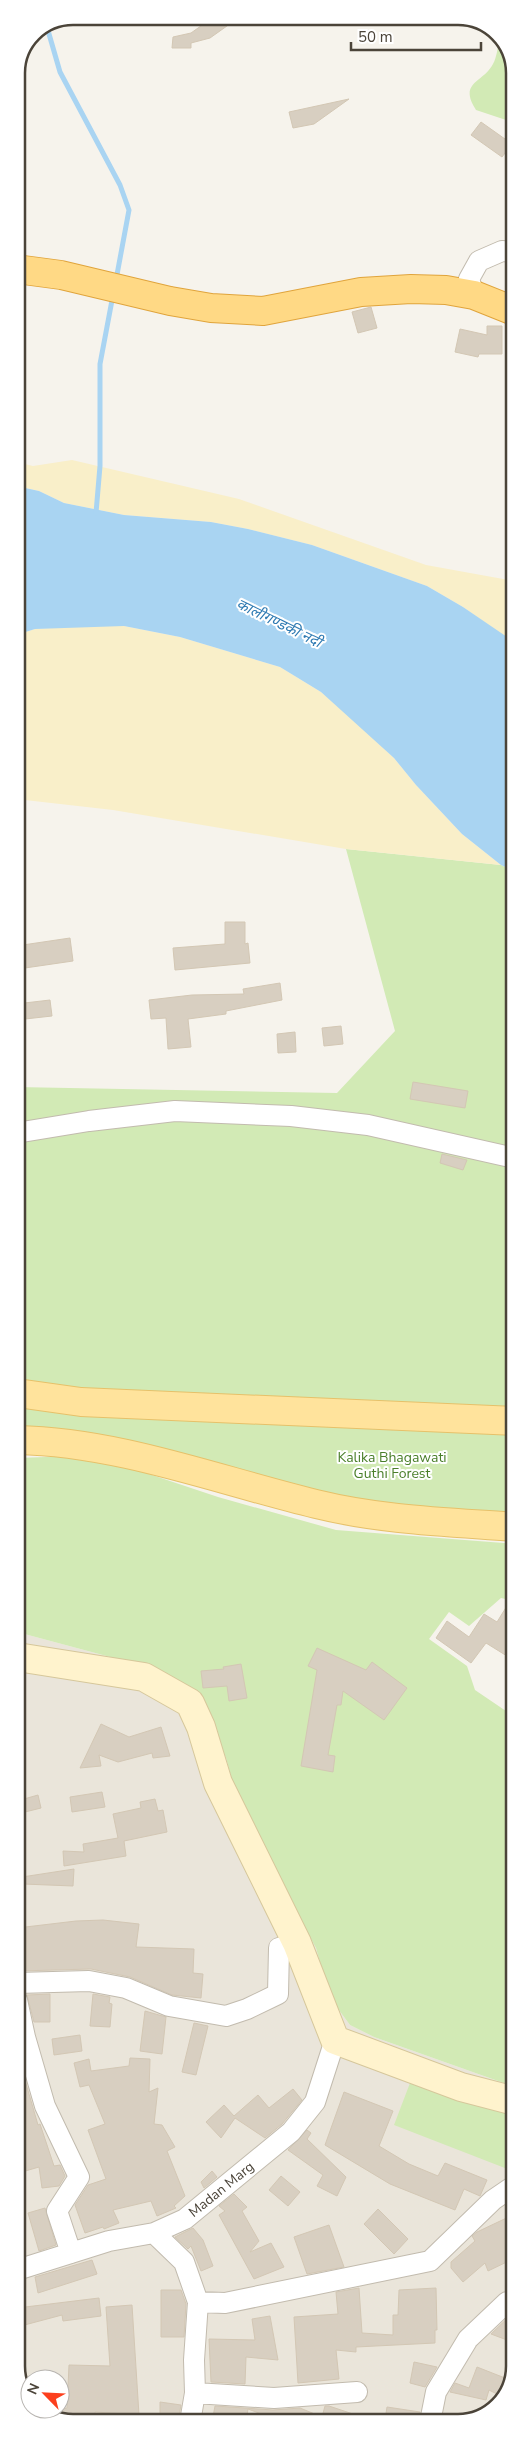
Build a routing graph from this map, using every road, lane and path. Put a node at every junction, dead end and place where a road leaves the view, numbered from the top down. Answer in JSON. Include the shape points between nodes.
{"nodes":[{"id":1,"x":506,"y":251,"type":"edge"},
{"id":2,"x":25,"y":270,"type":"edge"},
{"id":3,"x":474,"y":295,"type":"junction"},
{"id":4,"x":506,"y":308,"type":"edge"},
{"id":5,"x":25,"y":1132,"type":"edge"},
{"id":6,"x":506,"y":1156,"type":"edge"},
{"id":7,"x":25,"y":1394,"type":"edge"},
{"id":8,"x":506,"y":1421,"type":"edge"},
{"id":9,"x":25,"y":1441,"type":"edge"},
{"id":10,"x":506,"y":1526,"type":"edge"},
{"id":11,"x":25,"y":1658,"type":"edge"},
{"id":12,"x":297,"y":1943,"type":"junction"},
{"id":13,"x":25,"y":1983,"type":"edge"},
{"id":14,"x":25,"y":2037,"type":"edge"},
{"id":15,"x":335,"y":2040,"type":"junction"},
{"id":16,"x":506,"y":2099,"type":"edge"},
{"id":17,"x":506,"y":2191,"type":"edge"},
{"id":18,"x":154,"y":2233,"type":"junction"},
{"id":19,"x":71,"y":2253,"type":"junction"},
{"id":20,"x":25,"y":2267,"type":"edge"},
{"id":21,"x":198,"y":2302,"type":"junction"},
{"id":22,"x":506,"y":2303,"type":"edge"},
{"id":23,"x":357,"y":2392,"type":"dead end"},
{"id":24,"x":195,"y":2393,"type":"junction"},
{"id":25,"x":191,"y":2414,"type":"edge"},
{"id":26,"x":432,"y":2414,"type":"edge"}],
"edges":[{"from":1,"to":3,"type":"street","via":[[479,261],[469,279]]},
{"from":2,"to":3,"type":"highway","via":[[61,274],[192,306],[250,311],[361,292],[438,290]]},
{"from":3,"to":4,"type":"highway"},
{"from":5,"to":6,"type":"street","via":[[175,1111],[291,1116],[368,1125]]},
{"from":7,"to":8,"type":"main road","via":[[81,1402]]},
{"from":9,"to":10,"type":"main road","via":[[78,1444],[352,1512]]},
{"from":11,"to":12,"type":"main road","via":[[144,1677],[190,1703],[218,1783]]},
{"from":12,"to":13,"type":"street","via":[[278,1948],[278,1994],[226,2016],[169,2006],[126,1988],[89,1981]]},
{"from":12,"to":15,"type":"main road"},
{"from":14,"to":19,"type":"street","via":[[45,2106],[79,2177],[57,2210]]},
{"from":15,"to":16,"type":"main road","via":[[461,2087]]},
{"from":15,"to":18,"type":"street","name":"Madan Marg","via":[[315,2102],[292,2132],[185,2219]]},
{"from":17,"to":21,"type":"street","via":[[430,2260],[225,2303]]},
{"from":18,"to":19,"type":"street","name":"Madan Marg"},
{"from":18,"to":21,"type":"street","via":[[184,2262]]},
{"from":19,"to":20,"type":"street","name":"Madan Marg"},
{"from":21,"to":24,"type":"street"},
{"from":22,"to":26,"type":"street","via":[[468,2339],[436,2392]]},
{"from":23,"to":24,"type":"street","via":[[274,2398]]},
{"from":24,"to":25,"type":"street"}]}
